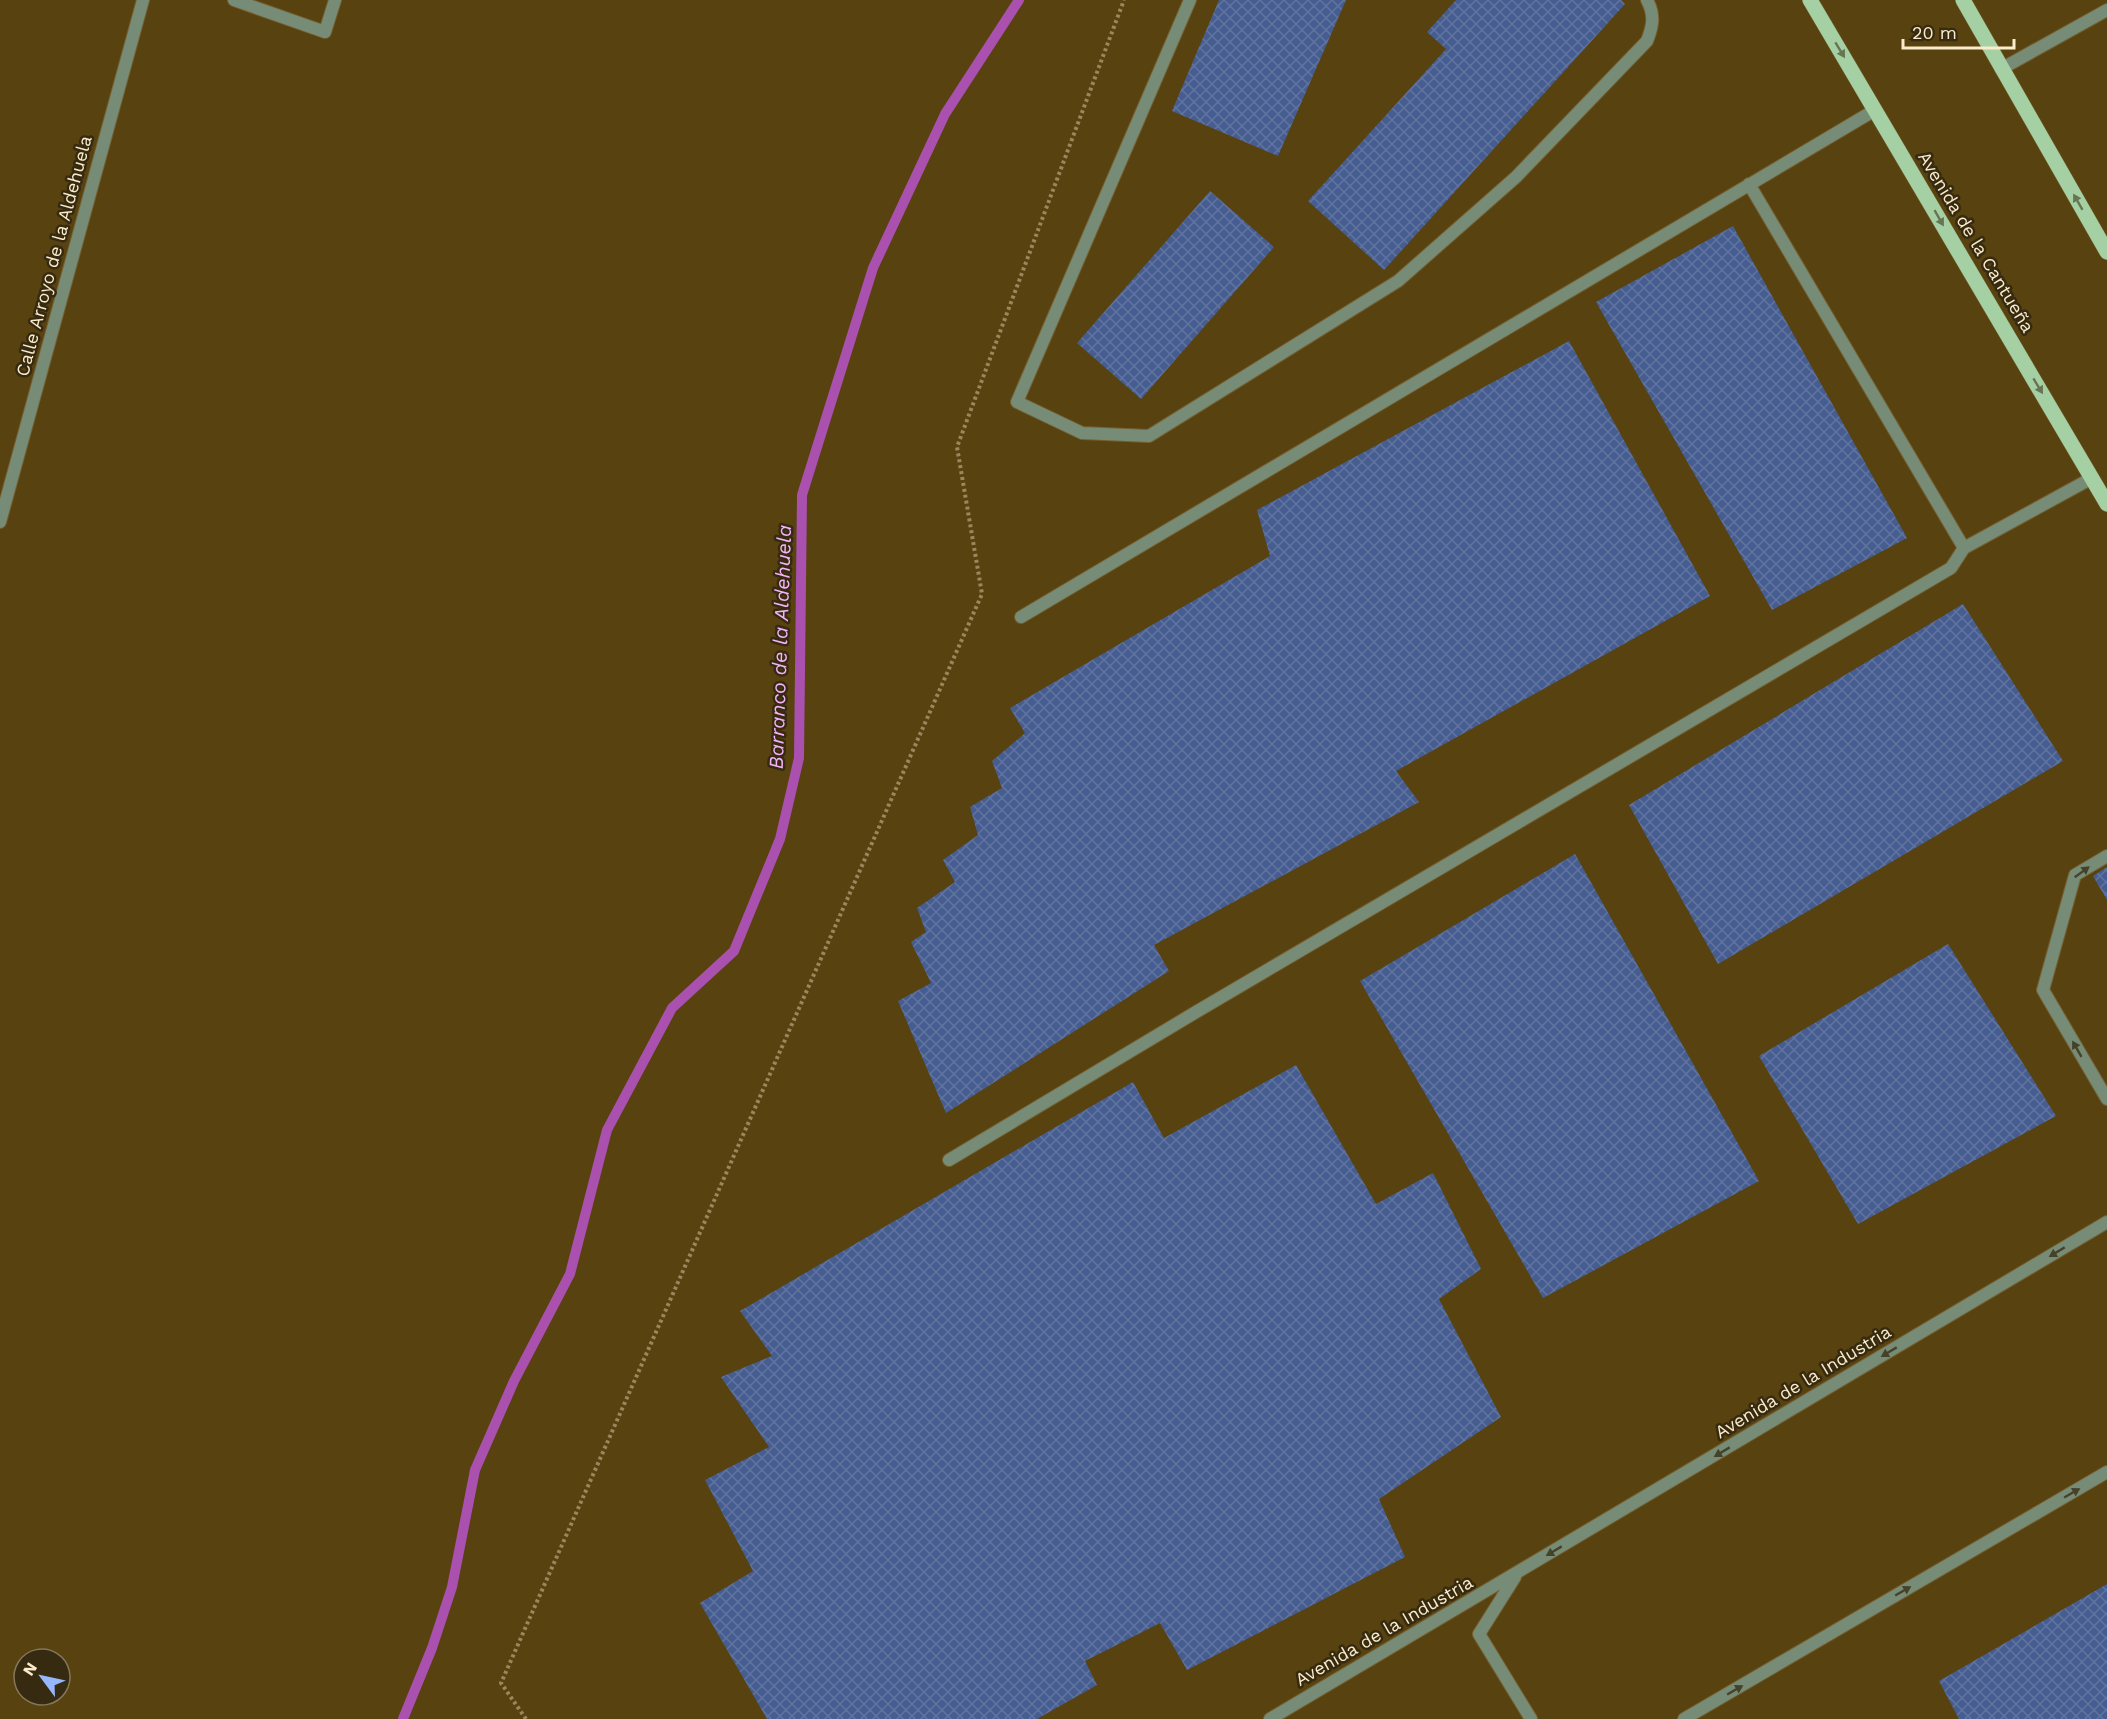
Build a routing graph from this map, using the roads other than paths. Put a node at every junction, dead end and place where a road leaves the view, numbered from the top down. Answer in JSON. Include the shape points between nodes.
{"nodes":[{"id":1,"x":143,"y":0,"type":"edge"},
{"id":2,"x":234,"y":0,"type":"edge"},
{"id":3,"x":335,"y":0,"type":"edge"},
{"id":4,"x":1190,"y":0,"type":"edge"},
{"id":5,"x":1647,"y":0,"type":"edge"},
{"id":6,"x":1810,"y":0,"type":"edge"},
{"id":7,"x":1963,"y":0,"type":"edge"},
{"id":8,"x":2107,"y":10,"type":"edge"},
{"id":9,"x":2001,"y":69,"type":"junction"},
{"id":10,"x":1875,"y":110,"type":"junction"},
{"id":11,"x":1749,"y":184,"type":"junction"},
{"id":12,"x":2107,"y":252,"type":"edge"},
{"id":13,"x":2092,"y":478,"type":"junction"},
{"id":14,"x":2107,"y":504,"type":"edge"},
{"id":15,"x":0,"y":522,"type":"edge"},
{"id":16,"x":1964,"y":548,"type":"junction"},
{"id":17,"x":1021,"y":617,"type":"dead end"},
{"id":18,"x":2107,"y":856,"type":"edge"},
{"id":19,"x":2107,"y":1099,"type":"edge"},
{"id":20,"x":949,"y":1160,"type":"dead end"},
{"id":21,"x":2107,"y":1222,"type":"edge"},
{"id":22,"x":2107,"y":1472,"type":"edge"},
{"id":23,"x":1517,"y":1574,"type":"junction"},
{"id":24,"x":1270,"y":1719,"type":"edge"},
{"id":25,"x":1530,"y":1719,"type":"edge"},
{"id":26,"x":1684,"y":1719,"type":"edge"}],
"edges":[{"from":1,"to":15,"type":"street","name":"Calle Arroyo de la Aldehuela"},
{"from":2,"to":3,"type":"street","via":[[325,32]]},
{"from":4,"to":5,"type":"street","via":[[1017,402],[1082,433],[1149,436],[1398,281],[1516,177],[1647,41],[1653,27],[1653,10]]},
{"from":6,"to":10,"type":"main road","name":"Avenida de la Cantueña","one_way":true},
{"from":7,"to":9,"type":"main road"},
{"from":8,"to":9,"type":"street"},
{"from":12,"to":9,"type":"main road","one_way":true},
{"from":10,"to":11,"type":"street"},
{"from":10,"to":13,"type":"main road","name":"Avenida de la Cantueña","one_way":true},
{"from":11,"to":16,"type":"street"},
{"from":11,"to":17,"type":"street"},
{"from":13,"to":14,"type":"main road","name":"Avenida de la Cantueña"},
{"from":13,"to":16,"type":"street"},
{"from":16,"to":20,"type":"street","via":[[1951,568]]},
{"from":19,"to":18,"type":"street","one_way":true,"via":[[2043,990],[2075,875]]},
{"from":21,"to":23,"type":"street","name":"Avenida de la Industria","one_way":true},
{"from":26,"to":22,"type":"street","one_way":true},
{"from":23,"to":24,"type":"street","name":"Avenida de la Industria"},
{"from":23,"to":25,"type":"street","name":"Avenida de la Industria","via":[[1479,1634]]}]}
